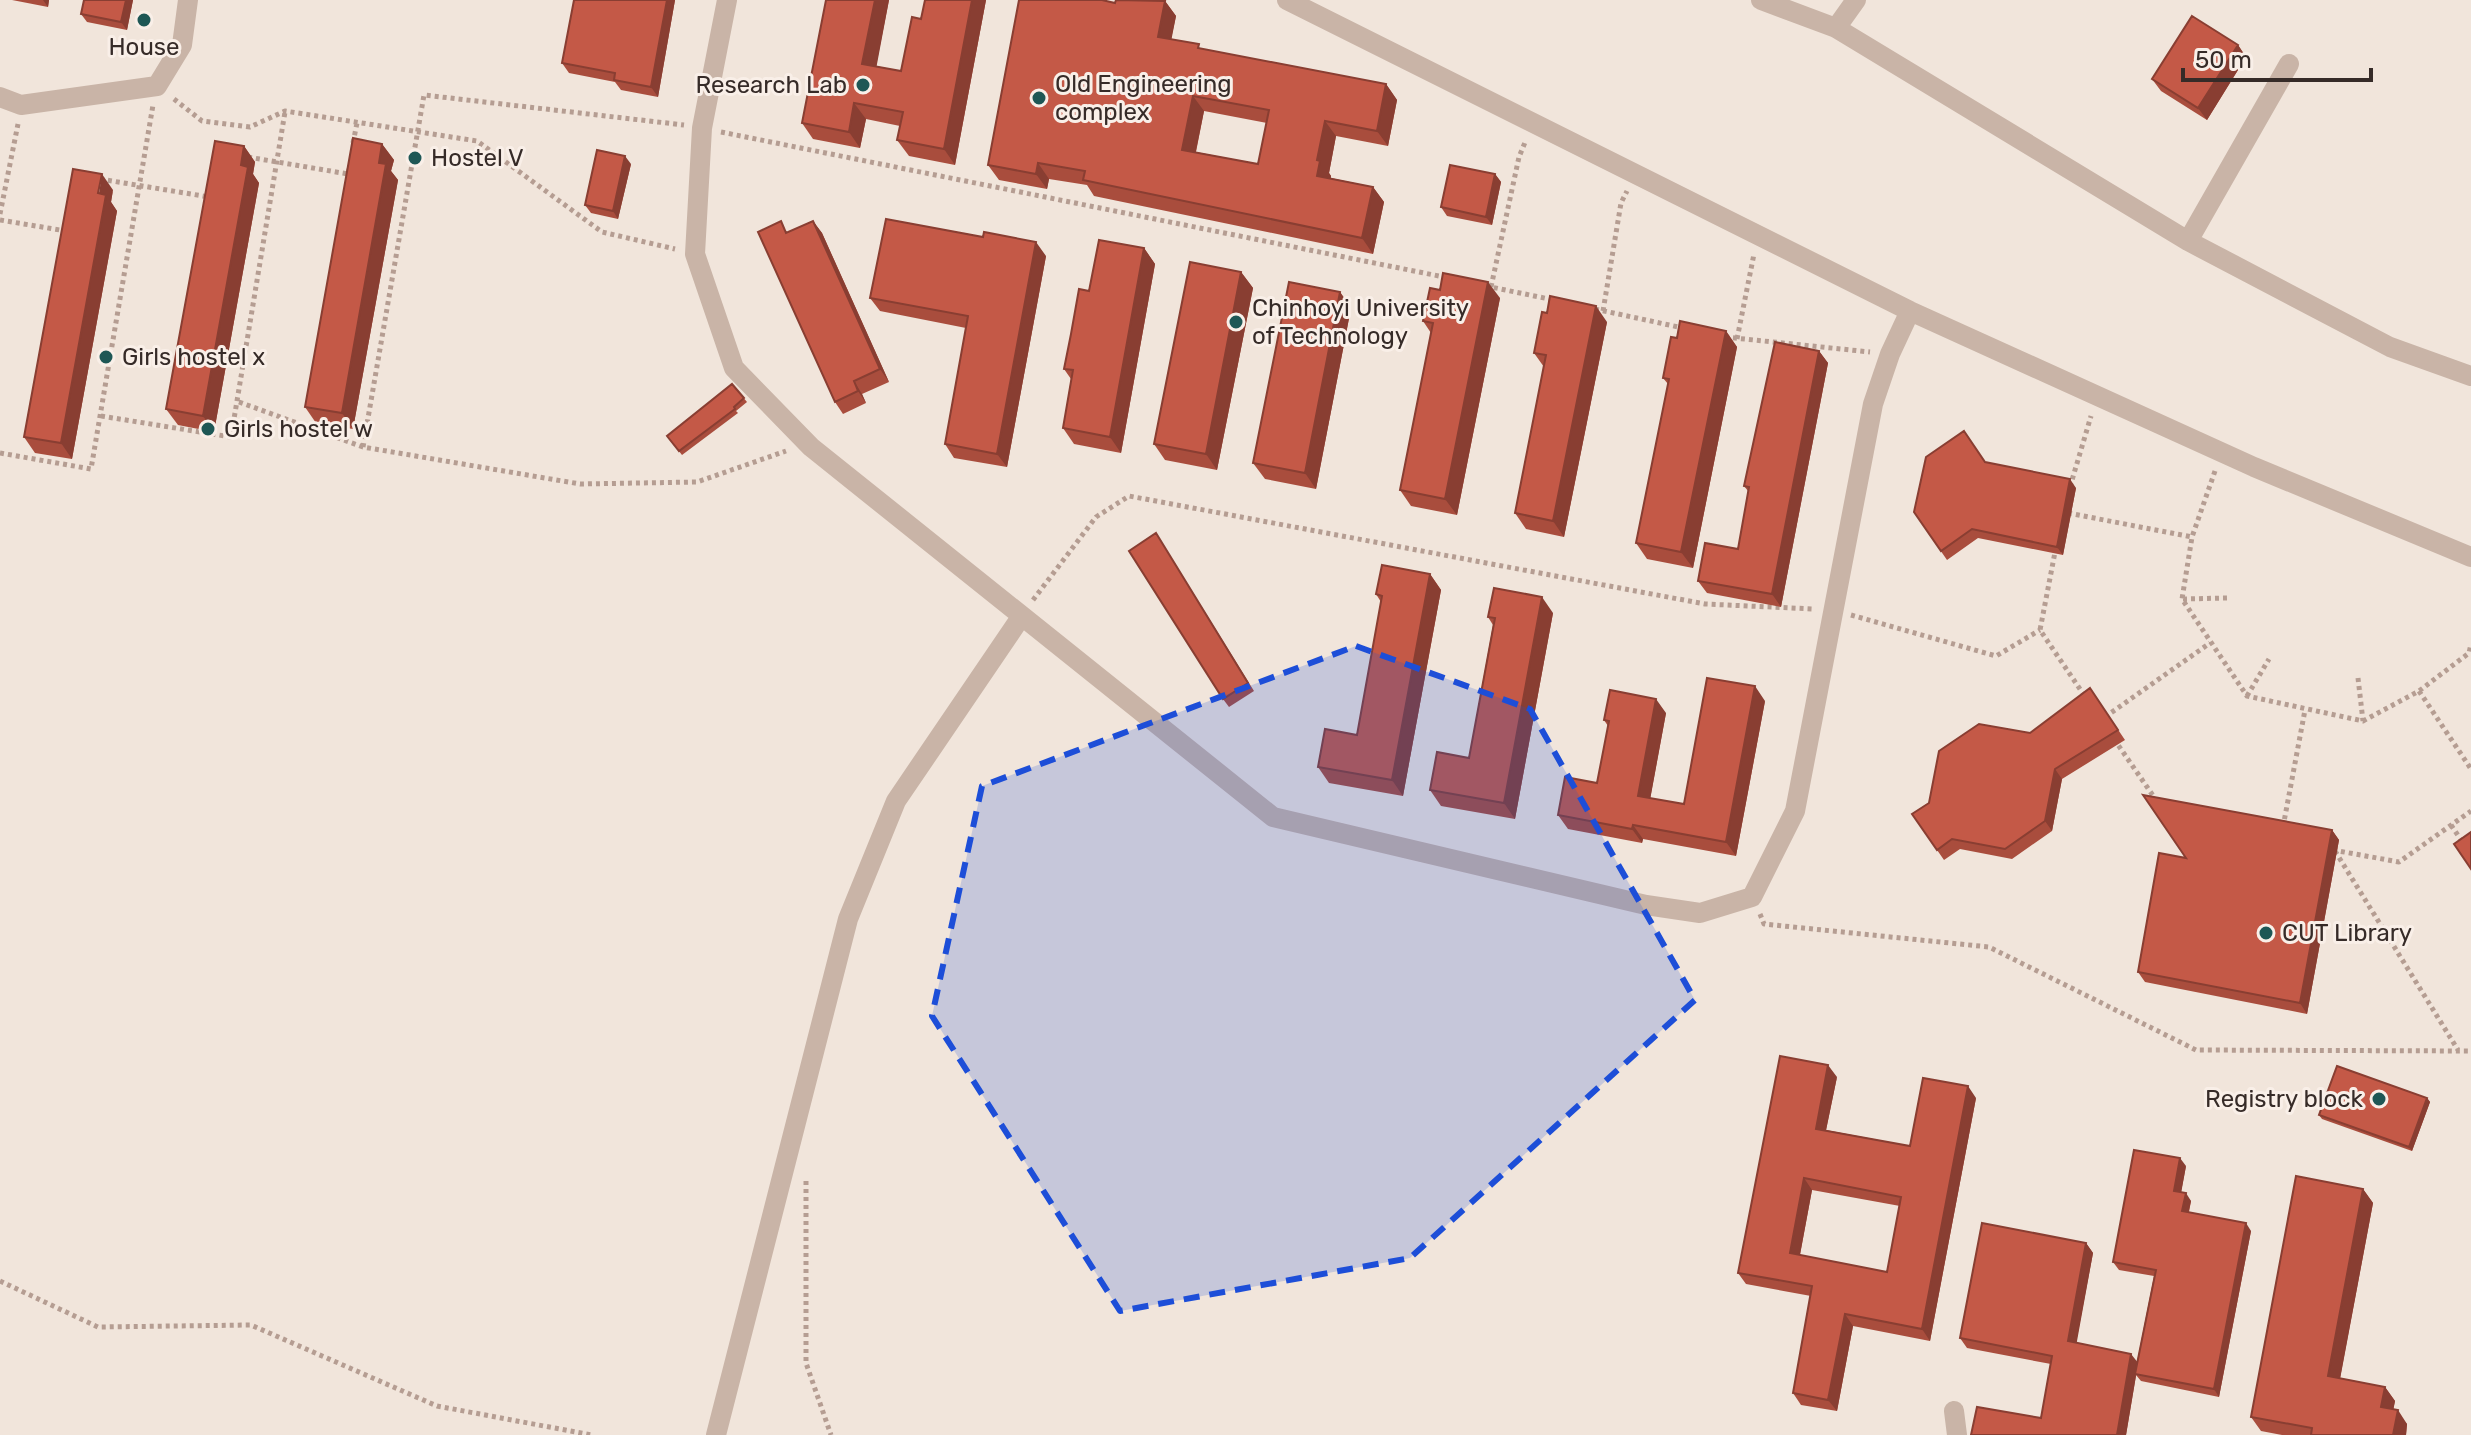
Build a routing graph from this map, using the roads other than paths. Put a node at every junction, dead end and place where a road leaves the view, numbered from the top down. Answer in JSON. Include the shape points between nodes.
{"nodes":[{"id":1,"x":188,"y":0,"type":"edge"},
{"id":2,"x":727,"y":0,"type":"edge"},
{"id":3,"x":1287,"y":0,"type":"edge"},
{"id":4,"x":1761,"y":0,"type":"edge"},
{"id":5,"x":1856,"y":0,"type":"edge"},
{"id":6,"x":1836,"y":28,"type":"junction"},
{"id":7,"x":2289,"y":64,"type":"dead end"},
{"id":8,"x":0,"y":97,"type":"edge"},
{"id":9,"x":2188,"y":241,"type":"junction"},
{"id":10,"x":1910,"y":311,"type":"junction"},
{"id":11,"x":2471,"y":376,"type":"edge"},
{"id":12,"x":2471,"y":557,"type":"edge"},
{"id":13,"x":1021,"y":617,"type":"junction"},
{"id":14,"x":1954,"y":1411,"type":"dead end"},
{"id":15,"x":716,"y":1435,"type":"edge"},
{"id":16,"x":1957,"y":1435,"type":"edge"}],
"edges":[{"from":1,"to":8,"type":"lane","via":[[182,45],[157,86],[21,105]]},
{"from":2,"to":13,"type":"lane","via":[[702,128],[695,254],[734,368],[811,447]]},
{"from":3,"to":10,"type":"lane"},
{"from":4,"to":6,"type":"lane"},
{"from":5,"to":6,"type":"lane"},
{"from":6,"to":9,"type":"lane"},
{"from":7,"to":9,"type":"lane"},
{"from":9,"to":11,"type":"lane","via":[[2390,347]]},
{"from":10,"to":12,"type":"lane","via":[[2222,453]]},
{"from":10,"to":13,"type":"lane","via":[[1873,404],[1795,811],[1752,897],[1700,913],[1646,905],[1273,817]]},
{"from":13,"to":15,"type":"lane","via":[[896,801],[848,919]]},
{"from":14,"to":16,"type":"lane"}]}
